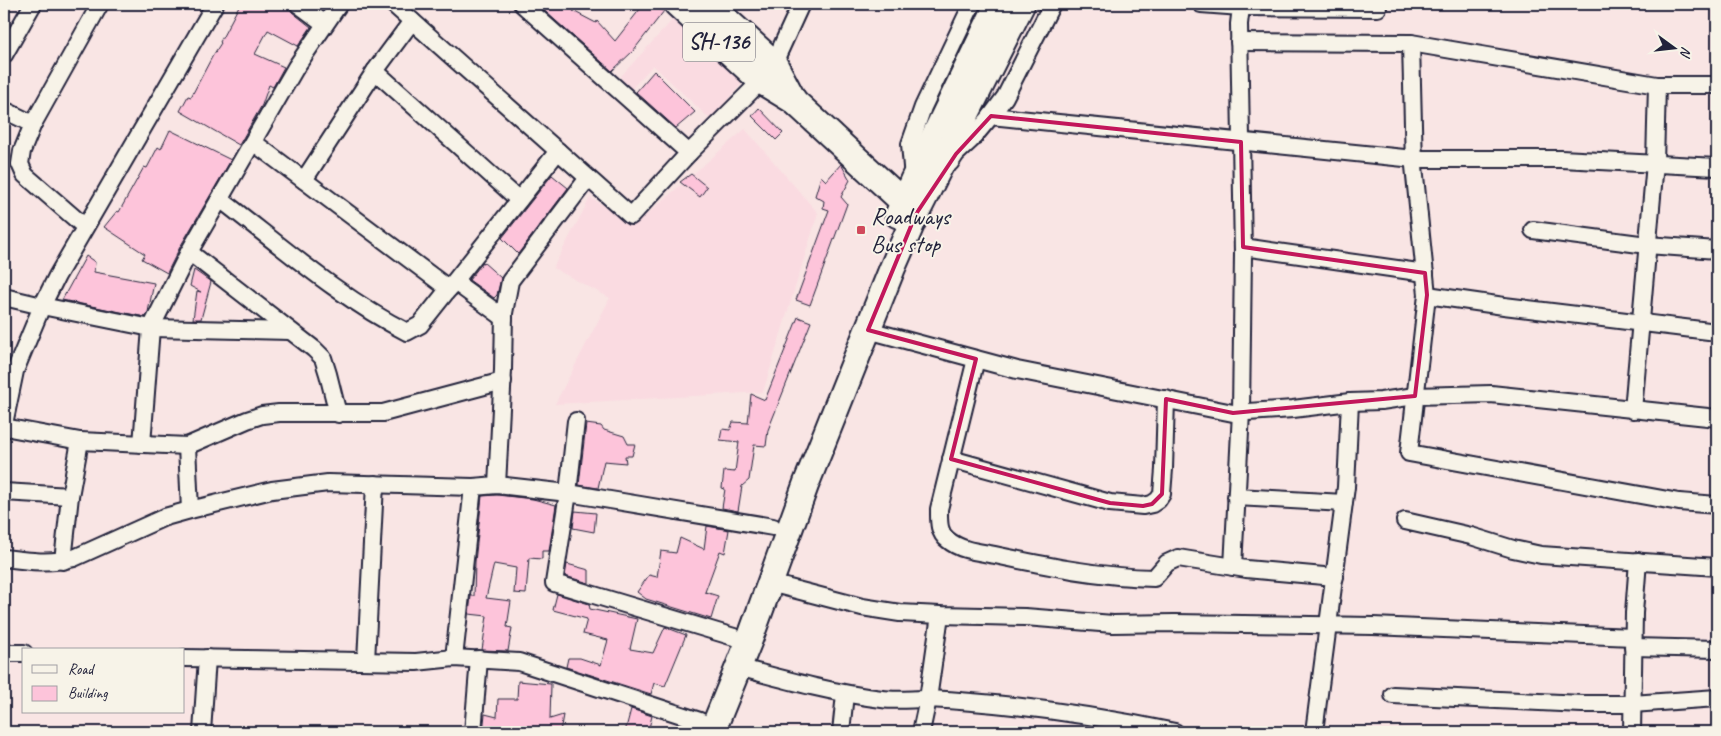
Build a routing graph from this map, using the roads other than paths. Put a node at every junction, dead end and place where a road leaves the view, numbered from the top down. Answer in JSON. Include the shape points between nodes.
{"nodes":[{"id":1,"x":33,"y":4,"type":"edge"},
{"id":2,"x":100,"y":4,"type":"edge"},
{"id":3,"x":215,"y":4,"type":"edge"},
{"id":4,"x":298,"y":4,"type":"edge"},
{"id":5,"x":339,"y":4,"type":"edge"},
{"id":6,"x":393,"y":4,"type":"edge"},
{"id":7,"x":522,"y":4,"type":"edge"},
{"id":8,"x":677,"y":4,"type":"edge"},
{"id":9,"x":709,"y":4,"type":"edge"},
{"id":10,"x":801,"y":4,"type":"edge"},
{"id":11,"x":972,"y":4,"type":"edge"},
{"id":12,"x":998,"y":4,"type":"edge"},
{"id":13,"x":1022,"y":4,"type":"edge"},
{"id":14,"x":1052,"y":4,"type":"edge"},
{"id":15,"x":1201,"y":4,"type":"edge"},
{"id":16,"x":1241,"y":7,"type":"junction"},
{"id":17,"x":1378,"y":8,"type":"dead end"},
{"id":18,"x":412,"y":20,"type":"junction"},
{"id":19,"x":325,"y":24,"type":"junction"},
{"id":20,"x":1239,"y":42,"type":"junction"},
{"id":21,"x":1411,"y":43,"type":"junction"},
{"id":22,"x":6,"y":46,"type":"edge"},
{"id":23,"x":375,"y":71,"type":"junction"},
{"id":24,"x":767,"y":72,"type":"junction"},
{"id":25,"x":1717,"y":85,"type":"edge"},
{"id":26,"x":1657,"y":86,"type":"junction"},
{"id":27,"x":4,"y":110,"type":"edge"},
{"id":28,"x":991,"y":116,"type":"junction"},
{"id":29,"x":34,"y":124,"type":"junction"},
{"id":30,"x":253,"y":142,"type":"junction"},
{"id":31,"x":1241,"y":142,"type":"junction"},
{"id":32,"x":558,"y":151,"type":"junction"},
{"id":33,"x":689,"y":153,"type":"junction"},
{"id":34,"x":1414,"y":159,"type":"junction"},
{"id":35,"x":1655,"y":163,"type":"junction"},
{"id":36,"x":1717,"y":167,"type":"edge"},
{"id":37,"x":588,"y":178,"type":"junction"},
{"id":38,"x":304,"y":180,"type":"junction"},
{"id":39,"x":220,"y":198,"type":"junction"},
{"id":40,"x":911,"y":199,"type":"junction"},
{"id":41,"x":519,"y":200,"type":"junction"},
{"id":42,"x":85,"y":227,"type":"junction"},
{"id":43,"x":1533,"y":230,"type":"dead end"},
{"id":44,"x":1647,"y":245,"type":"junction"},
{"id":45,"x":1242,"y":247,"type":"junction"},
{"id":46,"x":1717,"y":250,"type":"edge"},
{"id":47,"x":190,"y":252,"type":"junction"},
{"id":48,"x":1425,"y":273,"type":"junction"},
{"id":49,"x":452,"y":285,"type":"junction"},
{"id":50,"x":1427,"y":295,"type":"junction"},
{"id":51,"x":4,"y":297,"type":"edge"},
{"id":52,"x":42,"y":306,"type":"junction"},
{"id":53,"x":504,"y":318,"type":"junction"},
{"id":54,"x":1640,"y":323,"type":"junction"},
{"id":55,"x":151,"y":328,"type":"junction"},
{"id":56,"x":868,"y":330,"type":"junction"},
{"id":57,"x":290,"y":331,"type":"junction"},
{"id":58,"x":1717,"y":332,"type":"edge"},
{"id":59,"x":976,"y":359,"type":"junction"},
{"id":60,"x":9,"y":370,"type":"edge"},
{"id":61,"x":503,"y":381,"type":"junction"},
{"id":62,"x":1415,"y":396,"type":"junction"},
{"id":63,"x":1166,"y":399,"type":"junction"},
{"id":64,"x":1350,"y":402,"type":"junction"},
{"id":65,"x":1633,"y":410,"type":"junction"},
{"id":66,"x":1241,"y":412,"type":"junction"},
{"id":67,"x":338,"y":414,"type":"junction"},
{"id":68,"x":1717,"y":418,"type":"edge"},
{"id":69,"x":576,"y":420,"type":"dead end"},
{"id":70,"x":4,"y":426,"type":"edge"},
{"id":71,"x":80,"y":441,"type":"junction"},
{"id":72,"x":142,"y":444,"type":"junction"},
{"id":73,"x":187,"y":446,"type":"junction"},
{"id":74,"x":951,"y":459,"type":"junction"},
{"id":75,"x":375,"y":484,"type":"junction"},
{"id":76,"x":497,"y":485,"type":"junction"},
{"id":77,"x":473,"y":487,"type":"junction"},
{"id":78,"x":4,"y":492,"type":"edge"},
{"id":79,"x":568,"y":493,"type":"junction"},
{"id":80,"x":70,"y":496,"type":"junction"},
{"id":81,"x":1236,"y":497,"type":"junction"},
{"id":82,"x":1344,"y":503,"type":"junction"},
{"id":83,"x":1717,"y":505,"type":"edge"},
{"id":84,"x":190,"y":510,"type":"junction"},
{"id":85,"x":1405,"y":520,"type":"dead end"},
{"id":86,"x":773,"y":527,"type":"junction"},
{"id":87,"x":4,"y":558,"type":"edge"},
{"id":88,"x":63,"y":561,"type":"junction"},
{"id":89,"x":1638,"y":561,"type":"junction"},
{"id":90,"x":1233,"y":567,"type":"junction"},
{"id":91,"x":1717,"y":567,"type":"edge"},
{"id":92,"x":1335,"y":577,"type":"junction"},
{"id":93,"x":770,"y":583,"type":"junction"},
{"id":94,"x":940,"y":615,"type":"junction"},
{"id":95,"x":1329,"y":626,"type":"junction"},
{"id":96,"x":734,"y":637,"type":"junction"},
{"id":97,"x":1633,"y":642,"type":"junction"},
{"id":98,"x":1717,"y":648,"type":"edge"},
{"id":99,"x":4,"y":653,"type":"edge"},
{"id":100,"x":22,"y":653,"type":"edge"},
{"id":101,"x":185,"y":658,"type":"edge"},
{"id":102,"x":207,"y":658,"type":"junction"},
{"id":103,"x":454,"y":658,"type":"junction"},
{"id":104,"x":479,"y":658,"type":"junction"},
{"id":105,"x":366,"y":661,"type":"junction"},
{"id":106,"x":738,"y":667,"type":"junction"},
{"id":107,"x":845,"y":694,"type":"junction"},
{"id":108,"x":1393,"y":696,"type":"dead end"},
{"id":109,"x":1717,"y":698,"type":"edge"},
{"id":110,"x":928,"y":699,"type":"junction"},
{"id":111,"x":1632,"y":704,"type":"junction"},
{"id":112,"x":703,"y":729,"type":"edge"},
{"id":113,"x":202,"y":732,"type":"edge"},
{"id":114,"x":473,"y":732,"type":"edge"},
{"id":115,"x":841,"y":732,"type":"edge"},
{"id":116,"x":921,"y":732,"type":"edge"},
{"id":117,"x":1175,"y":732,"type":"edge"},
{"id":118,"x":1314,"y":732,"type":"edge"},
{"id":119,"x":1632,"y":732,"type":"edge"}],
"edges":[{"from":1,"to":22,"type":"street"},
{"from":2,"to":29,"type":"street"},
{"from":3,"to":42,"type":"street"},
{"from":4,"to":19,"type":"street"},
{"from":5,"to":19,"type":"street"},
{"from":6,"to":18,"type":"street"},
{"from":7,"to":33,"type":"street"},
{"from":8,"to":24,"type":"main road","number":"SH-136"},
{"from":9,"to":24,"type":"main road","number":"SH-136"},
{"from":10,"to":24,"type":"street"},
{"from":11,"to":40,"type":"street","via":[[923,107],[910,144]]},
{"from":12,"to":40,"type":"main road"},
{"from":13,"to":40,"type":"main road"},
{"from":14,"to":28,"type":"street"},
{"from":15,"to":16,"type":"street"},
{"from":16,"to":17,"type":"street"},
{"from":16,"to":20,"type":"street"},
{"from":18,"to":23,"type":"street"},
{"from":18,"to":32,"type":"street"},
{"from":19,"to":30,"type":"street"},
{"from":20,"to":21,"type":"street"},
{"from":20,"to":31,"type":"street"},
{"from":21,"to":26,"type":"street"},
{"from":21,"to":34,"type":"street"},
{"from":23,"to":38,"type":"street"},
{"from":23,"to":41,"type":"street"},
{"from":24,"to":33,"type":"street"},
{"from":24,"to":40,"type":"main road","number":"SH-136","via":[[794,101]]},
{"from":25,"to":26,"type":"street"},
{"from":26,"to":35,"type":"street"},
{"from":27,"to":29,"type":"street"},
{"from":28,"to":31,"type":"street"},
{"from":28,"to":40,"type":"street"},
{"from":29,"to":42,"type":"street","via":[[22,151],[20,164],[25,175]]},
{"from":30,"to":38,"type":"street"},
{"from":30,"to":39,"type":"street"},
{"from":31,"to":34,"type":"street"},
{"from":31,"to":45,"type":"street"},
{"from":32,"to":37,"type":"street"},
{"from":32,"to":41,"type":"street"},
{"from":33,"to":37,"type":"street","via":[[631,216]]},
{"from":34,"to":35,"type":"street"},
{"from":34,"to":48,"type":"street"},
{"from":35,"to":36,"type":"street"},
{"from":35,"to":44,"type":"street"},
{"from":37,"to":53,"type":"street","via":[[510,281]]},
{"from":38,"to":49,"type":"street"},
{"from":39,"to":47,"type":"street"},
{"from":39,"to":49,"type":"street","via":[[349,298],[407,332],[420,325]]},
{"from":40,"to":56,"type":"main road"},
{"from":40,"to":86,"type":"main road","via":[[863,298]]},
{"from":41,"to":49,"type":"street"},
{"from":42,"to":52,"type":"street"},
{"from":43,"to":44,"type":"street"},
{"from":44,"to":46,"type":"street"},
{"from":44,"to":54,"type":"street"},
{"from":45,"to":48,"type":"street"},
{"from":45,"to":66,"type":"street"},
{"from":47,"to":55,"type":"street"},
{"from":47,"to":57,"type":"street"},
{"from":48,"to":50,"type":"street"},
{"from":49,"to":53,"type":"street"},
{"from":50,"to":54,"type":"street"},
{"from":50,"to":62,"type":"street"},
{"from":51,"to":52,"type":"street"},
{"from":52,"to":55,"type":"street"},
{"from":52,"to":60,"type":"street"},
{"from":53,"to":61,"type":"street"},
{"from":54,"to":58,"type":"street"},
{"from":54,"to":65,"type":"street"},
{"from":55,"to":57,"type":"street"},
{"from":55,"to":72,"type":"street"},
{"from":56,"to":59,"type":"street"},
{"from":56,"to":93,"type":"main road"},
{"from":57,"to":67,"type":"street","via":[[323,358]]},
{"from":59,"to":63,"type":"street"},
{"from":59,"to":74,"type":"street"},
{"from":60,"to":70,"type":"street"},
{"from":61,"to":67,"type":"street","via":[[383,413]]},
{"from":61,"to":76,"type":"street"},
{"from":62,"to":64,"type":"street"},
{"from":62,"to":65,"type":"street","via":[[1491,394]]},
{"from":62,"to":83,"type":"street","via":[[1409,453],[1679,502]]},
{"from":63,"to":66,"type":"street"},
{"from":63,"to":74,"type":"street","via":[[1162,494],[1152,504],[1110,503]]},
{"from":64,"to":66,"type":"street"},
{"from":64,"to":82,"type":"street"},
{"from":65,"to":68,"type":"street"},
{"from":66,"to":81,"type":"street"},
{"from":67,"to":73,"type":"street","via":[[262,415]]},
{"from":69,"to":79,"type":"street"},
{"from":70,"to":71,"type":"street"},
{"from":71,"to":72,"type":"street"},
{"from":71,"to":80,"type":"street"},
{"from":72,"to":73,"type":"street"},
{"from":73,"to":84,"type":"street"},
{"from":74,"to":90,"type":"street","via":[[939,509],[940,530],[947,540],[963,548],[1132,578],[1154,578],[1167,563],[1178,558]]},
{"from":75,"to":77,"type":"street"},
{"from":75,"to":84,"type":"street","via":[[328,483],[272,490]]},
{"from":75,"to":105,"type":"street"},
{"from":76,"to":77,"type":"street"},
{"from":76,"to":79,"type":"street"},
{"from":77,"to":103,"type":"street"},
{"from":78,"to":80,"type":"street"},
{"from":79,"to":86,"type":"street"},
{"from":79,"to":96,"type":"street","via":[[554,583]]},
{"from":80,"to":88,"type":"street"},
{"from":81,"to":82,"type":"street"},
{"from":81,"to":90,"type":"street"},
{"from":82,"to":92,"type":"street"},
{"from":84,"to":88,"type":"street","via":[[165,517]]},
{"from":85,"to":89,"type":"street","via":[[1541,555]]},
{"from":86,"to":96,"type":"main road"},
{"from":87,"to":88,"type":"street"},
{"from":89,"to":91,"type":"street"},
{"from":89,"to":97,"type":"street"},
{"from":90,"to":92,"type":"street"},
{"from":92,"to":95,"type":"street"},
{"from":93,"to":94,"type":"street","via":[[862,607]]},
{"from":93,"to":106,"type":"main road"},
{"from":94,"to":95,"type":"street","via":[[1113,624]]},
{"from":94,"to":110,"type":"street"},
{"from":95,"to":97,"type":"street"},
{"from":95,"to":118,"type":"street"},
{"from":96,"to":112,"type":"main road"},
{"from":97,"to":98,"type":"street"},
{"from":97,"to":111,"type":"street"},
{"from":99,"to":100,"type":"street"},
{"from":101,"to":102,"type":"street"},
{"from":102,"to":105,"type":"street"},
{"from":102,"to":113,"type":"street"},
{"from":103,"to":104,"type":"street"},
{"from":103,"to":105,"type":"street","via":[[416,662]]},
{"from":104,"to":112,"type":"street","via":[[519,662]]},
{"from":104,"to":114,"type":"street"},
{"from":106,"to":107,"type":"street"},
{"from":106,"to":112,"type":"main road"},
{"from":107,"to":110,"type":"street","via":[[885,700]]},
{"from":107,"to":115,"type":"street"},
{"from":108,"to":111,"type":"street"},
{"from":109,"to":111,"type":"street"},
{"from":110,"to":116,"type":"street"},
{"from":110,"to":117,"type":"street","via":[[1033,708]]},
{"from":111,"to":119,"type":"street"}]}
